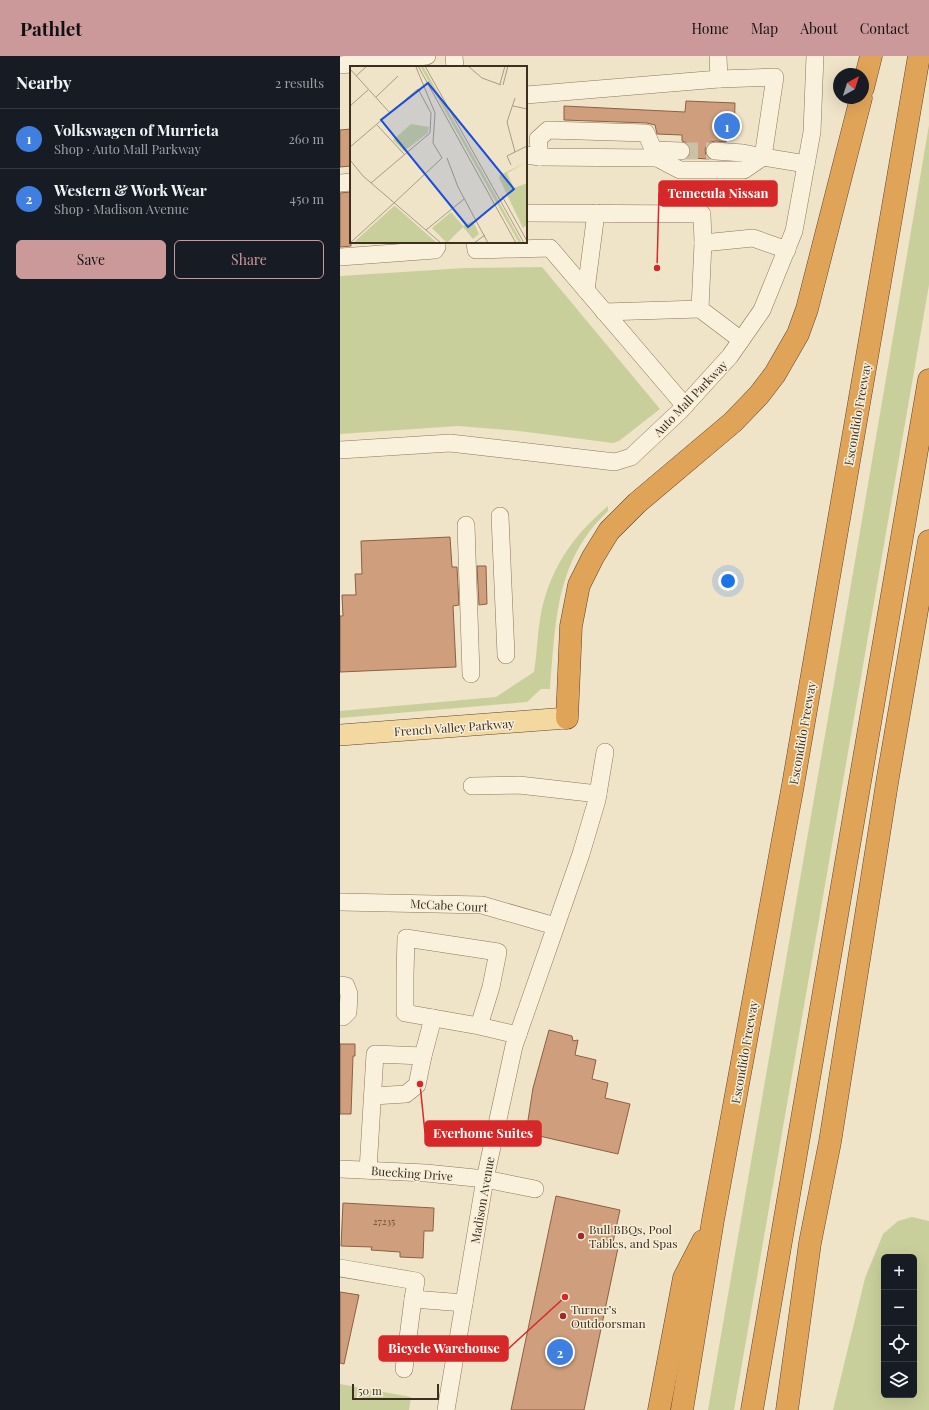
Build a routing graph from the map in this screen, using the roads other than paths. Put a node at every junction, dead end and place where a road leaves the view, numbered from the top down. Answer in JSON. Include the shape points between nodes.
{"nodes":[{"id":1,"x":426,"y":56,"type":"edge"},
{"id":2,"x":454,"y":56,"type":"edge"},
{"id":3,"x":718,"y":56,"type":"edge"},
{"id":4,"x":815,"y":56,"type":"edge"},
{"id":5,"x":871,"y":56,"type":"edge"},
{"id":6,"x":919,"y":56,"type":"edge"},
{"id":7,"x":367,"y":59,"type":"edge"},
{"id":8,"x":409,"y":62,"type":"edge"},
{"id":9,"x":340,"y":65,"type":"edge"},
{"id":10,"x":455,"y":66,"type":"edge"},
{"id":11,"x":868,"y":68,"type":"edge"},
{"id":12,"x":719,"y":79,"type":"junction"},
{"id":13,"x":527,"y":95,"type":"edge"},
{"id":14,"x":859,"y":104,"type":"edge"},
{"id":15,"x":681,"y":151,"type":"tunnel mouth"},
{"id":16,"x":715,"y":151,"type":"tunnel mouth"},
{"id":17,"x":655,"y":154,"type":"junction"},
{"id":18,"x":533,"y":156,"type":"edge"},
{"id":19,"x":763,"y":157,"type":"junction"},
{"id":20,"x":806,"y":164,"type":"junction"},
{"id":21,"x":350,"y":173,"type":"edge"},
{"id":22,"x":340,"y":174,"type":"edge"},
{"id":23,"x":350,"y":182,"type":"edge"},
{"id":24,"x":340,"y":183,"type":"edge"},
{"id":25,"x":527,"y":213,"type":"edge"},
{"id":26,"x":596,"y":213,"type":"junction"},
{"id":27,"x":437,"y":243,"type":"edge"},
{"id":28,"x":475,"y":243,"type":"edge"},
{"id":29,"x":703,"y":243,"type":"junction"},
{"id":30,"x":787,"y":250,"type":"junction"},
{"id":31,"x":340,"y":257,"type":"edge"},
{"id":32,"x":586,"y":290,"type":"junction"},
{"id":33,"x":700,"y":309,"type":"junction"},
{"id":34,"x":604,"y":312,"type":"junction"},
{"id":35,"x":741,"y":340,"type":"junction"},
{"id":36,"x":929,"y":380,"type":"edge"},
{"id":37,"x":685,"y":406,"type":"junction"},
{"id":38,"x":340,"y":450,"type":"edge"},
{"id":39,"x":500,"y":516,"type":"dead end"},
{"id":40,"x":466,"y":525,"type":"dead end"},
{"id":41,"x":929,"y":541,"type":"edge"},
{"id":42,"x":506,"y":655,"type":"dead end"},
{"id":43,"x":471,"y":674,"type":"dead end"},
{"id":44,"x":568,"y":718,"type":"joint"},
{"id":45,"x":340,"y":735,"type":"edge"},
{"id":46,"x":606,"y":752,"type":"dead end"},
{"id":47,"x":472,"y":786,"type":"dead end"},
{"id":48,"x":598,"y":794,"type":"junction"},
{"id":49,"x":340,"y":902,"type":"edge"},
{"id":50,"x":555,"y":926,"type":"junction"},
{"id":51,"x":340,"y":985,"type":"edge"},
{"id":52,"x":340,"y":1017,"type":"edge"},
{"id":53,"x":433,"y":1018,"type":"junction"},
{"id":54,"x":479,"y":1026,"type":"junction"},
{"id":55,"x":518,"y":1035,"type":"junction"},
{"id":56,"x":423,"y":1056,"type":"junction"},
{"id":57,"x":373,"y":1096,"type":"junction"},
{"id":58,"x":340,"y":1169,"type":"edge"},
{"id":59,"x":368,"y":1170,"type":"junction"},
{"id":60,"x":485,"y":1179,"type":"junction"},
{"id":61,"x":535,"y":1189,"type":"dead end"},
{"id":62,"x":713,"y":1220,"type":"junction"},
{"id":63,"x":340,"y":1268,"type":"edge"},
{"id":64,"x":414,"y":1299,"type":"junction"},
{"id":65,"x":464,"y":1303,"type":"junction"},
{"id":66,"x":404,"y":1369,"type":"dead end"},
{"id":67,"x":446,"y":1410,"type":"edge"},
{"id":68,"x":659,"y":1410,"type":"edge"},
{"id":69,"x":682,"y":1410,"type":"edge"},
{"id":70,"x":752,"y":1410,"type":"edge"},
{"id":71,"x":787,"y":1410,"type":"edge"}],
"edges":[{"from":1,"to":8,"type":"street"},
{"from":2,"to":10,"type":"street"},
{"from":3,"to":12,"type":"street"},
{"from":4,"to":20,"type":"street","name":"Auto Mall Parkway","via":[[812,132]]},
{"from":5,"to":11,"type":"highway"},
{"from":6,"to":62,"type":"highway","name":"Escondido Freeway","via":[[794,785]]},
{"from":7,"to":8,"type":"street"},
{"from":7,"to":9,"type":"street"},
{"from":12,"to":13,"type":"street"},
{"from":12,"to":19,"type":"street","via":[[775,78]]},
{"from":14,"to":44,"type":"highway","via":[[807,309],[798,334],[775,374],[733,422],[642,498],[609,531],[579,585],[571,626]]},
{"from":15,"to":17,"type":"street"},
{"from":16,"to":19,"type":"street"},
{"from":17,"to":18,"type":"street"},
{"from":17,"to":18,"type":"street","via":[[646,133],[548,130],[538,139]]},
{"from":17,"to":19,"type":"street","via":[[680,170],[744,170]]},
{"from":19,"to":20,"type":"street"},
{"from":20,"to":30,"type":"street","name":"Auto Mall Parkway","via":[[794,231]]},
{"from":21,"to":22,"type":"street"},
{"from":23,"to":24,"type":"street"},
{"from":25,"to":26,"type":"street"},
{"from":26,"to":29,"type":"street","via":[[702,214]]},
{"from":26,"to":32,"type":"street"},
{"from":27,"to":31,"type":"street","via":[[435,250]]},
{"from":28,"to":32,"type":"street","via":[[476,250],[550,248]]},
{"from":29,"to":30,"type":"street","via":[[754,238]]},
{"from":29,"to":33,"type":"street"},
{"from":30,"to":35,"type":"street","name":"Auto Mall Parkway","via":[[762,310]]},
{"from":32,"to":34,"type":"street"},
{"from":33,"to":34,"type":"street"},
{"from":33,"to":35,"type":"street"},
{"from":34,"to":37,"type":"street"},
{"from":35,"to":37,"type":"street","name":"Auto Mall Parkway"},
{"from":36,"to":70,"type":"highway"},
{"from":37,"to":38,"type":"street","name":"Auto Mall Parkway","via":[[631,457],[616,462],[450,443]]},
{"from":39,"to":42,"type":"street"},
{"from":40,"to":43,"type":"street"},
{"from":41,"to":71,"type":"highway","via":[[886,784],[830,1142],[810,1243]]},
{"from":44,"to":45,"type":"main road","name":"French Valley Parkway"},
{"from":46,"to":48,"type":"street","name":"Madison Avenue"},
{"from":47,"to":48,"type":"street","via":[[519,785]]},
{"from":48,"to":50,"type":"street","name":"Madison Avenue","via":[[581,854]]},
{"from":49,"to":50,"type":"street","name":"McCabe Court","via":[[482,905]]},
{"from":50,"to":55,"type":"street","name":"Madison Avenue"},
{"from":51,"to":52,"type":"street","via":[[346,986],[349,994],[348,1012]]},
{"from":53,"to":54,"type":"street"},
{"from":53,"to":54,"type":"street","via":[[405,1013],[406,938],[498,952]]},
{"from":53,"to":56,"type":"street"},
{"from":54,"to":55,"type":"street"},
{"from":55,"to":60,"type":"street","name":"Madison Avenue"},
{"from":56,"to":57,"type":"street","via":[[417,1085],[406,1094]]},
{"from":56,"to":57,"type":"street","via":[[375,1054]]},
{"from":57,"to":59,"type":"street"},
{"from":58,"to":59,"type":"street","name":"Buecking Drive"},
{"from":59,"to":60,"type":"street","name":"Buecking Drive"},
{"from":60,"to":61,"type":"street","name":"Buecking Drive"},
{"from":60,"to":65,"type":"street","name":"Madison Avenue"},
{"from":62,"to":68,"type":"highway","via":[[684,1278]]},
{"from":62,"to":69,"type":"highway","name":"Escondido Freeway"},
{"from":63,"to":64,"type":"street","via":[[416,1281]]},
{"from":64,"to":65,"type":"street"},
{"from":64,"to":66,"type":"street"},
{"from":65,"to":67,"type":"street","name":"Madison Avenue"}]}
